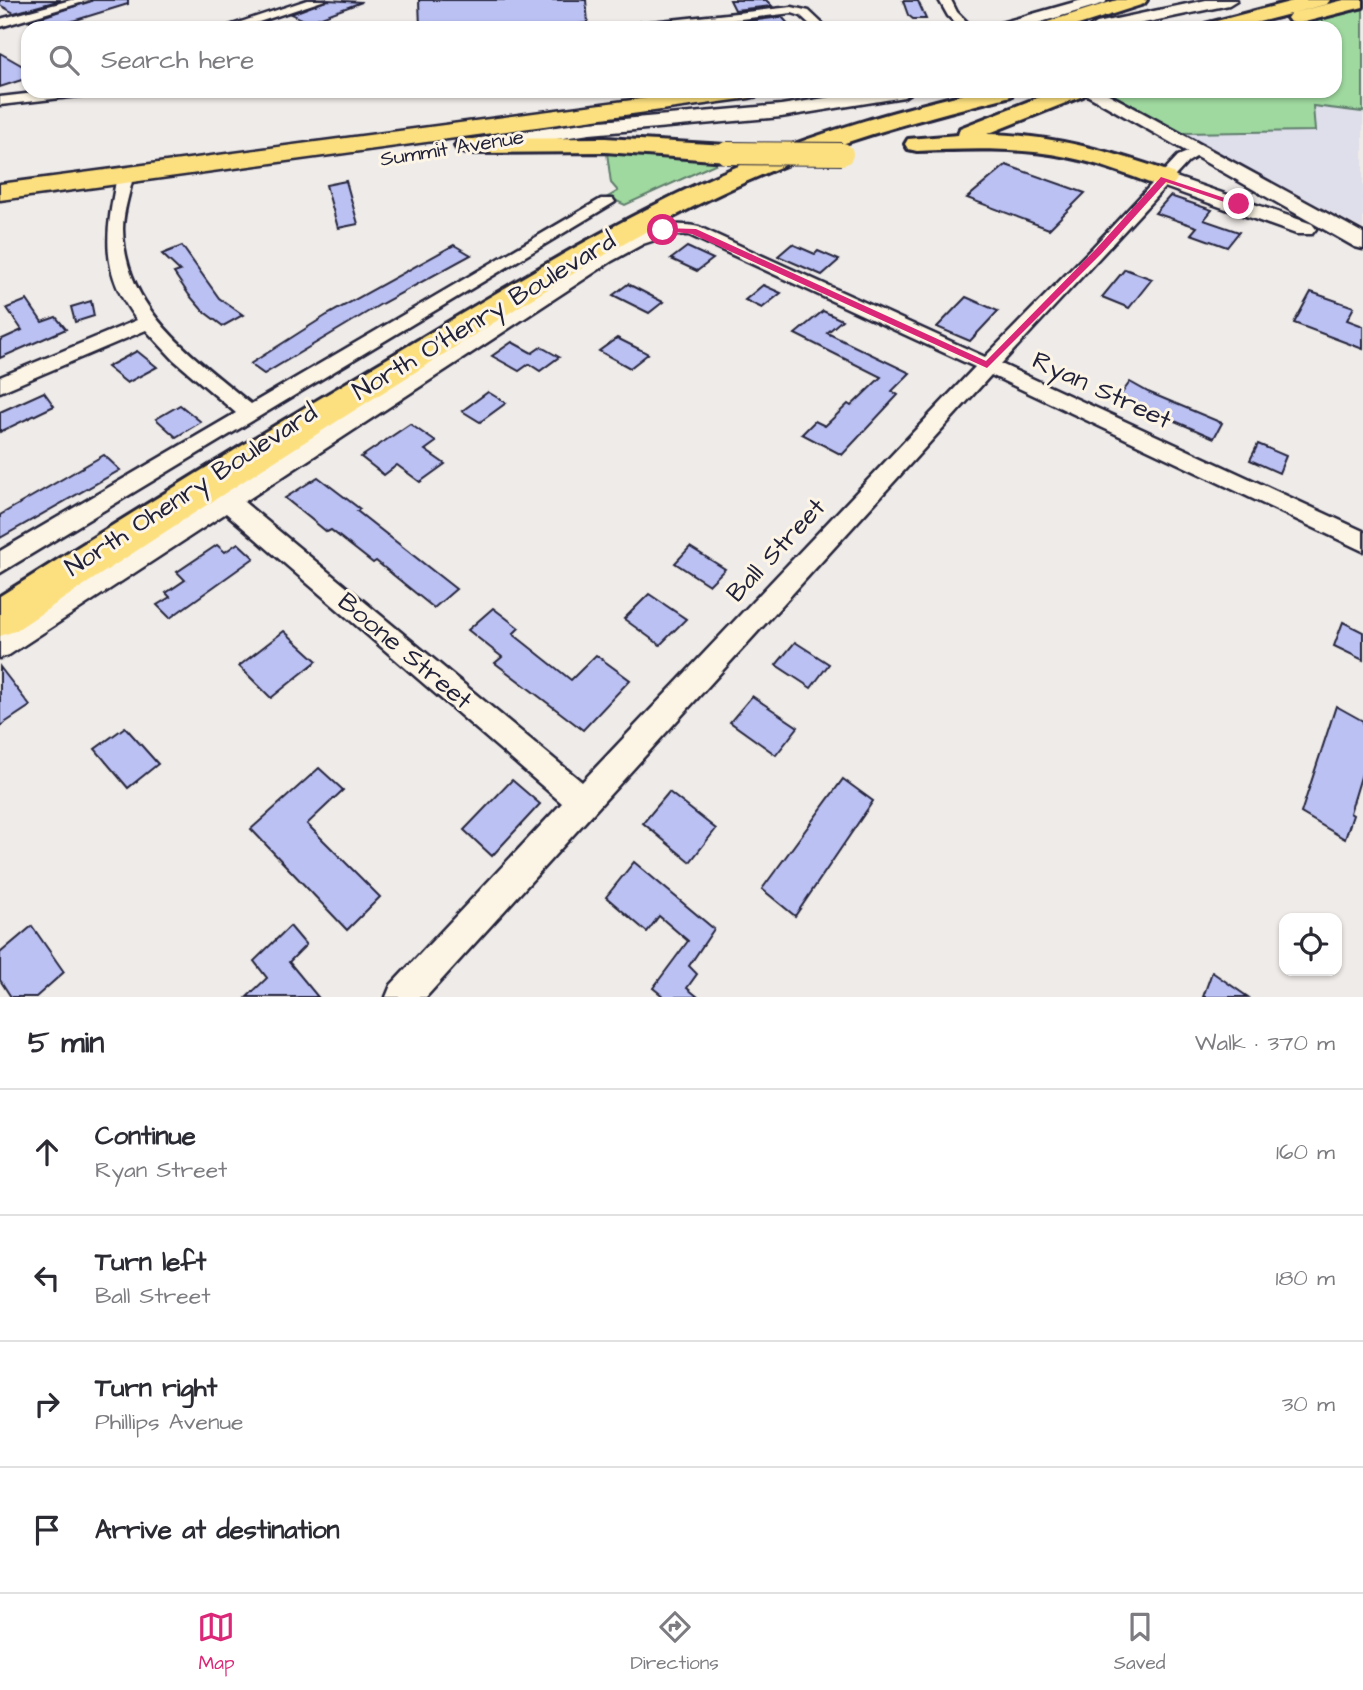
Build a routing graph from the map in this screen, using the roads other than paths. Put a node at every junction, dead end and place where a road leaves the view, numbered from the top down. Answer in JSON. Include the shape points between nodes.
{"nodes":[{"id":1,"x":84,"y":0,"type":"edge"},
{"id":2,"x":318,"y":0,"type":"edge"},
{"id":3,"x":945,"y":0,"type":"edge"},
{"id":4,"x":1137,"y":0,"type":"edge"},
{"id":5,"x":1229,"y":0,"type":"edge"},
{"id":6,"x":1238,"y":0,"type":"edge"},
{"id":7,"x":1320,"y":0,"type":"edge"},
{"id":8,"x":1363,"y":1,"type":"edge"},
{"id":9,"x":1092,"y":2,"type":"edge"},
{"id":10,"x":251,"y":21,"type":"edge"},
{"id":11,"x":692,"y":21,"type":"edge"},
{"id":12,"x":815,"y":21,"type":"edge"},
{"id":13,"x":960,"y":21,"type":"edge"},
{"id":14,"x":1027,"y":21,"type":"edge"},
{"id":15,"x":1044,"y":21,"type":"edge"},
{"id":16,"x":1070,"y":21,"type":"edge"},
{"id":17,"x":1130,"y":21,"type":"edge"},
{"id":18,"x":1182,"y":21,"type":"edge"},
{"id":19,"x":1239,"y":21,"type":"edge"},
{"id":20,"x":1285,"y":21,"type":"edge"},
{"id":21,"x":0,"y":23,"type":"edge"},
{"id":22,"x":22,"y":98,"type":"edge"},
{"id":23,"x":706,"y":98,"type":"edge"},
{"id":24,"x":862,"y":98,"type":"edge"},
{"id":25,"x":928,"y":98,"type":"edge"},
{"id":26,"x":975,"y":98,"type":"edge"},
{"id":27,"x":1058,"y":98,"type":"edge"},
{"id":28,"x":1102,"y":98,"type":"edge"},
{"id":29,"x":0,"y":101,"type":"edge"},
{"id":30,"x":432,"y":143,"type":"junction"},
{"id":31,"x":917,"y":144,"type":"junction"},
{"id":32,"x":467,"y":146,"type":"junction"},
{"id":33,"x":1197,"y":152,"type":"junction"},
{"id":34,"x":1164,"y":179,"type":"junction"},
{"id":35,"x":123,"y":184,"type":"junction"},
{"id":36,"x":0,"y":192,"type":"edge"},
{"id":37,"x":607,"y":202,"type":"dead end"},
{"id":38,"x":0,"y":210,"type":"edge"},
{"id":39,"x":663,"y":230,"type":"joint"},
{"id":40,"x":1363,"y":242,"type":"edge"},
{"id":41,"x":1363,"y":248,"type":"edge"},
{"id":42,"x":146,"y":323,"type":"junction"},
{"id":43,"x":987,"y":365,"type":"junction"},
{"id":44,"x":0,"y":384,"type":"edge"},
{"id":45,"x":250,"y":414,"type":"junction"},
{"id":46,"x":226,"y":500,"type":"junction"},
{"id":47,"x":1363,"y":542,"type":"edge"},
{"id":48,"x":0,"y":563,"type":"edge"},
{"id":49,"x":0,"y":587,"type":"edge"},
{"id":50,"x":0,"y":618,"type":"edge"},
{"id":51,"x":0,"y":647,"type":"edge"},
{"id":52,"x":583,"y":802,"type":"junction"},
{"id":53,"x":403,"y":997,"type":"edge"}],
"edges":[{"from":1,"to":21,"type":"street"},
{"from":2,"to":10,"type":"street"},
{"from":3,"to":13,"type":"street"},
{"from":4,"to":16,"type":"highway"},
{"from":5,"to":17,"type":"main road"},
{"from":6,"to":18,"type":"main road"},
{"from":7,"to":19,"type":"highway"},
{"from":8,"to":20,"type":"highway"},
{"from":9,"to":14,"type":"main road"},
{"from":9,"to":15,"type":"main road"},
{"from":11,"to":12,"type":"street","via":[[785,10],[799,11]]},
{"from":22,"to":29,"type":"street"},
{"from":23,"to":30,"type":"main road","name":"Summit Avenue"},
{"from":24,"to":32,"type":"main road","name":"Summit Avenue"},
{"from":25,"to":49,"type":"highway","name":"North O'Henry Boulevard","via":[[801,136],[726,166],[565,244],[252,429]]},
{"from":26,"to":50,"type":"highway","name":"North O'Henry Boulevard","via":[[903,116],[755,168],[584,253],[208,483]]},
{"from":27,"to":31,"type":"highway","via":[[996,124]]},
{"from":28,"to":33,"type":"main road"},
{"from":30,"to":32,"type":"main road","name":"Summit Avenue"},
{"from":30,"to":35,"type":"main road","name":"Summit Avenue"},
{"from":31,"to":32,"type":"highway","bridge":true,"via":[[842,154],[605,145]]},
{"from":31,"to":34,"type":"highway","via":[[1035,144],[1080,152]]},
{"from":33,"to":34,"type":"street","name":"Ball Street","via":[[1182,159]]},
{"from":33,"to":40,"type":"main road"},
{"from":34,"to":41,"type":"main road"},
{"from":34,"to":43,"type":"street","name":"Ball Street"},
{"from":35,"to":36,"type":"main road","name":"Summit Avenue"},
{"from":35,"to":38,"type":"main road","name":"Summit Avenue"},
{"from":35,"to":42,"type":"street","via":[[115,228],[117,263],[129,296]]},
{"from":37,"to":45,"type":"street","name":"North Ohenry Boulevard"},
{"from":39,"to":43,"type":"street","name":"Ryan Street","via":[[693,231]]},
{"from":39,"to":46,"type":"street","name":"North Ohenry Boulevard","via":[[607,257]]},
{"from":42,"to":44,"type":"street"},
{"from":42,"to":45,"type":"street"},
{"from":43,"to":47,"type":"street","name":"Ryan Street"},
{"from":43,"to":52,"type":"street","name":"Ball Street"},
{"from":45,"to":48,"type":"street","name":"North Ohenry Boulevard"},
{"from":46,"to":51,"type":"street","name":"North Ohenry Boulevard"},
{"from":46,"to":52,"type":"street","name":"Boone Street"},
{"from":52,"to":53,"type":"street","name":"Ball Street"}]}
